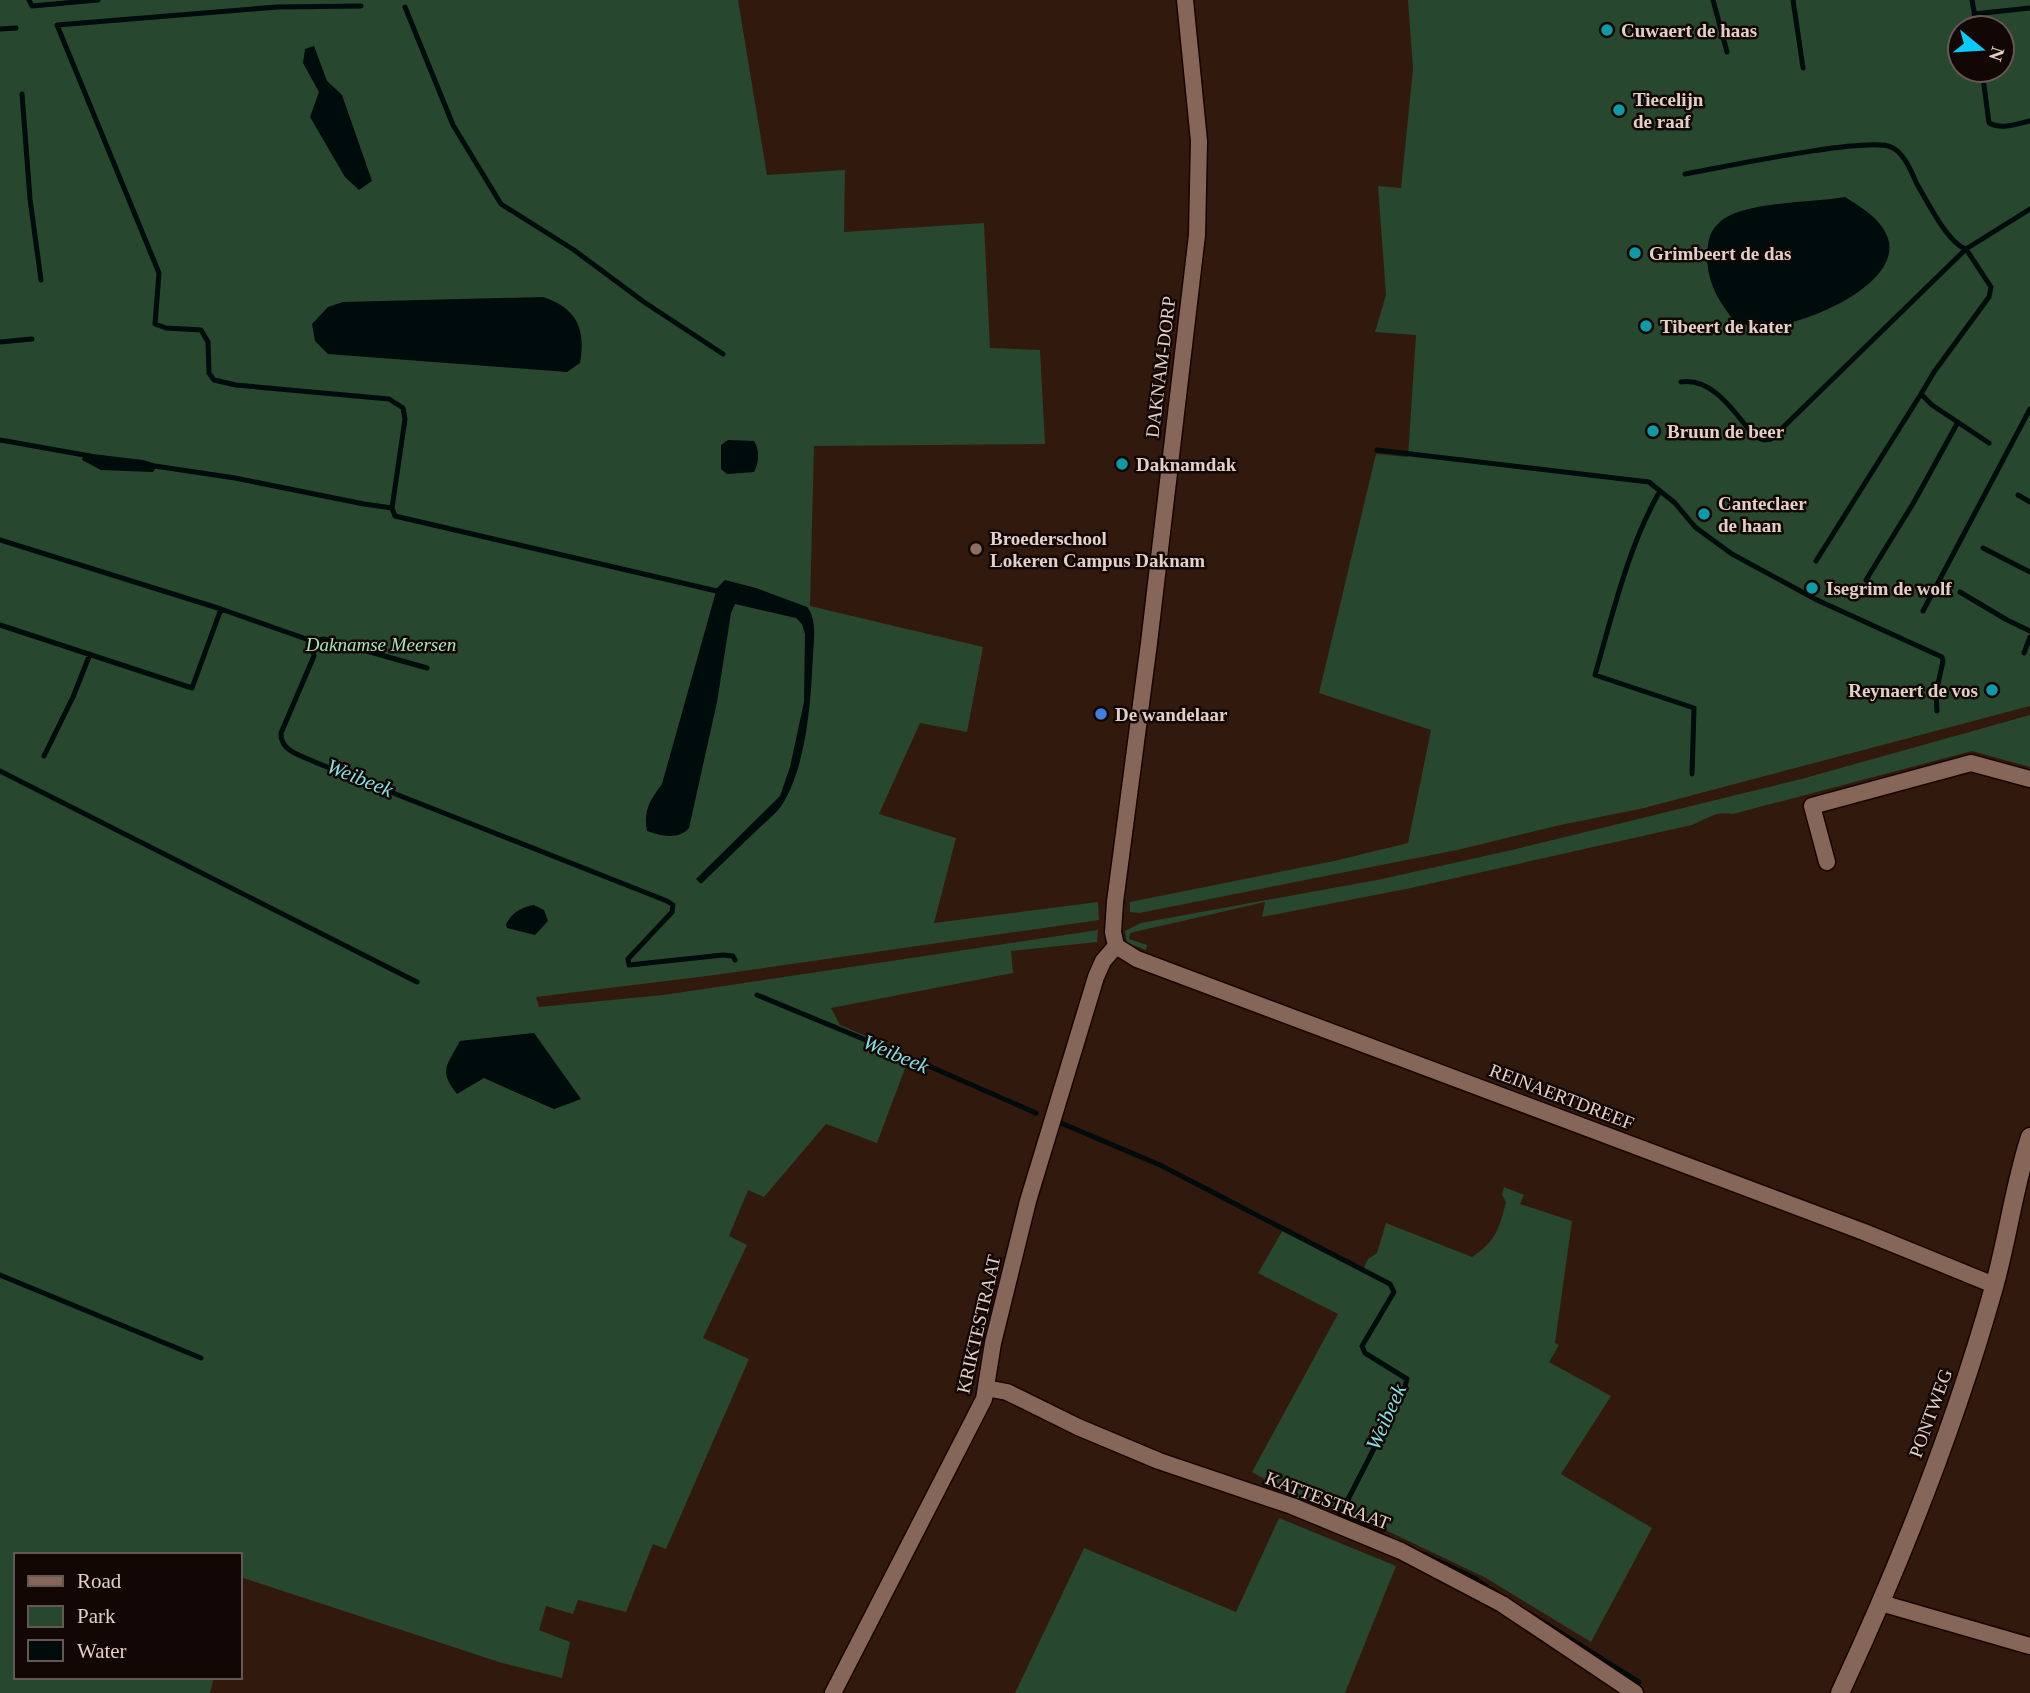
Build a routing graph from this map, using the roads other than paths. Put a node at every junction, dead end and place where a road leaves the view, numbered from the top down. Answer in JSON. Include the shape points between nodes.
{"nodes":[{"id":1,"x":1185,"y":0,"type":"edge"},
{"id":2,"x":2030,"y":779,"type":"edge"},
{"id":3,"x":1827,"y":862,"type":"dead end"},
{"id":4,"x":1116,"y":946,"type":"junction"},
{"id":5,"x":2030,"y":1137,"type":"edge"},
{"id":6,"x":1994,"y":1285,"type":"junction"},
{"id":7,"x":986,"y":1388,"type":"junction"},
{"id":8,"x":1881,"y":1603,"type":"junction"},
{"id":9,"x":2030,"y":1646,"type":"edge"},
{"id":10,"x":833,"y":1693,"type":"edge"},
{"id":11,"x":1635,"y":1693,"type":"edge"},
{"id":12,"x":1840,"y":1693,"type":"edge"}],
"edges":[{"from":1,"to":4,"type":"street","name":"DAKNAM-DORP","via":[[1199,141],[1197,236],[1115,902]]},
{"from":2,"to":3,"type":"street","via":[[1971,763],[1812,806]]},
{"from":4,"to":6,"type":"street","name":"REINAERTDREEF","via":[[1138,959]]},
{"from":4,"to":7,"type":"street","name":"KRIKTESTRAAT","via":[[1096,977],[1046,1139],[993,1343]]},
{"from":5,"to":6,"type":"street","name":"PONTWEG"},
{"from":6,"to":8,"type":"street","name":"PONTWEG","via":[[1958,1401]]},
{"from":7,"to":10,"type":"street","name":"KRIKTESTRAAT"},
{"from":7,"to":11,"type":"street","name":"KATTESTRAAT","via":[[1007,1392],[1159,1461],[1292,1506],[1401,1551],[1502,1604]]},
{"from":8,"to":9,"type":"street"},
{"from":8,"to":12,"type":"street","name":"PONTWEG"}]}
